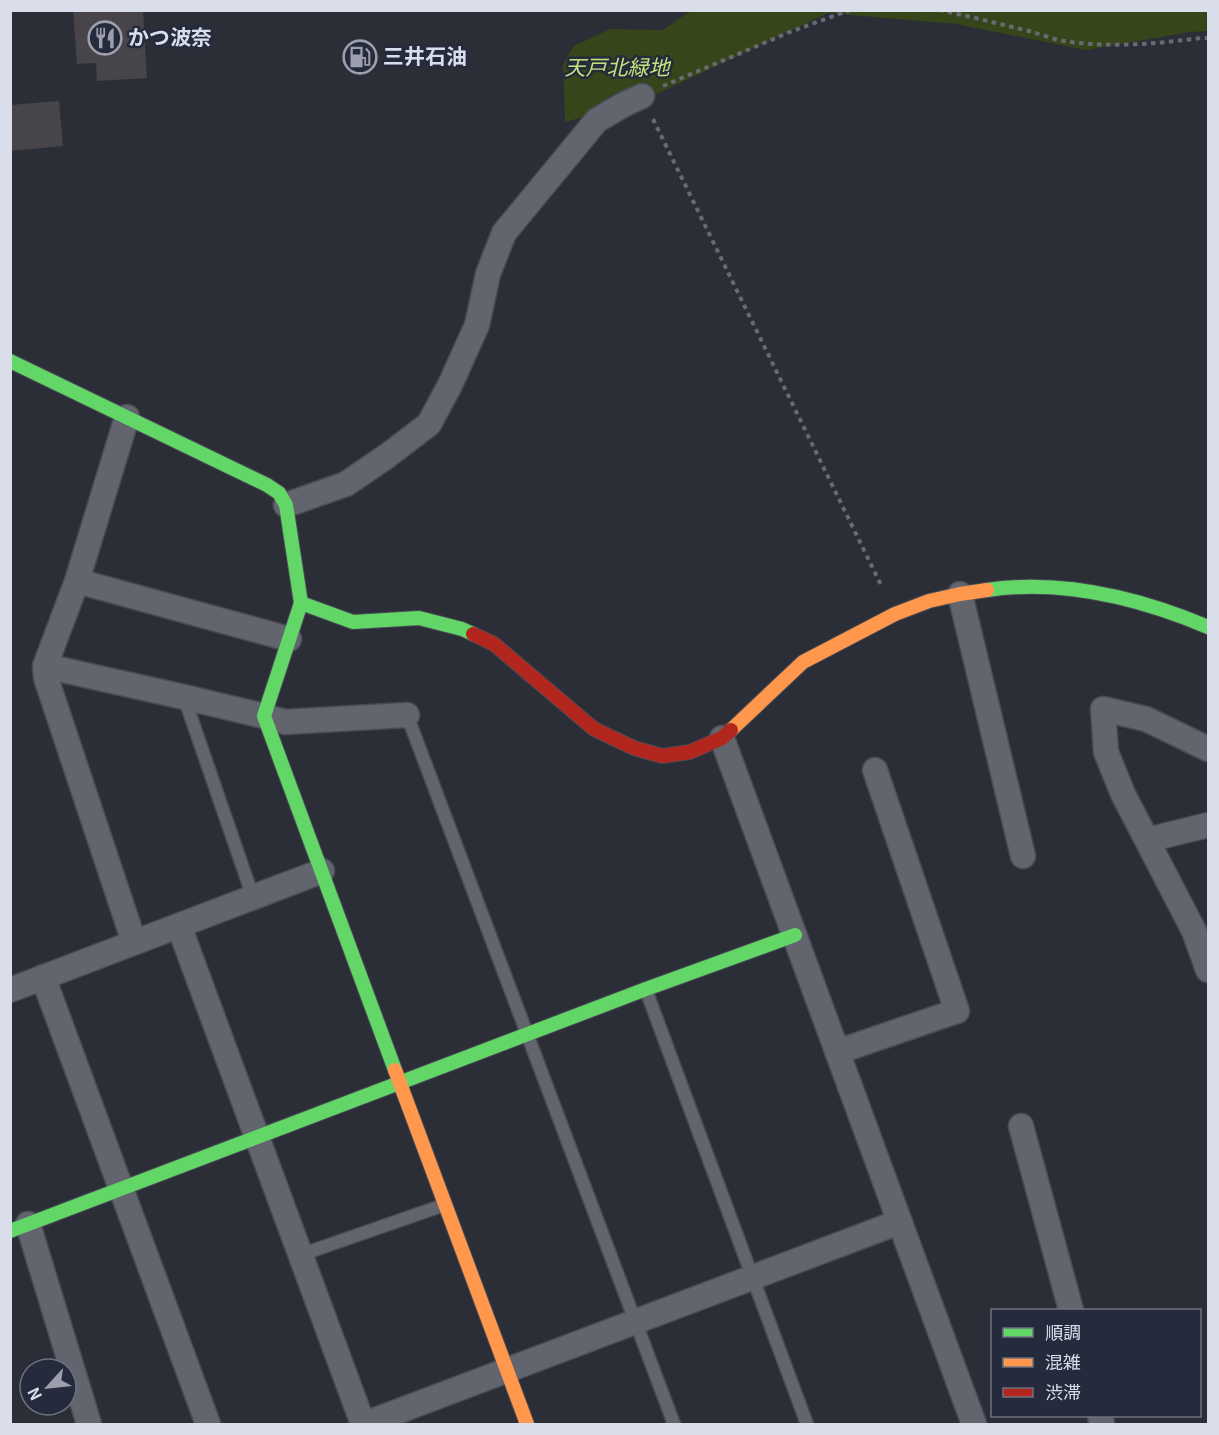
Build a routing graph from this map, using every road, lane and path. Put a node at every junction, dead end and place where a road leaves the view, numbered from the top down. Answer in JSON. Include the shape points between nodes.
{"nodes":[{"id":1,"x":850,"y":10,"type":"edge"},
{"id":2,"x":939,"y":10,"type":"edge"},
{"id":3,"x":1209,"y":38,"type":"edge"},
{"id":4,"x":642,"y":96,"type":"junction"},
{"id":5,"x":10,"y":361,"type":"edge"},
{"id":6,"x":127,"y":417,"type":"junction"},
{"id":7,"x":286,"y":505,"type":"junction"},
{"id":8,"x":77,"y":581,"type":"junction"},
{"id":9,"x":960,"y":594,"type":"junction"},
{"id":10,"x":301,"y":603,"type":"junction"},
{"id":11,"x":895,"y":614,"type":"junction"},
{"id":12,"x":1209,"y":627,"type":"edge"},
{"id":13,"x":289,"y":639,"type":"junction"},
{"id":14,"x":45,"y":666,"type":"junction"},
{"id":15,"x":184,"y":697,"type":"junction"},
{"id":16,"x":407,"y":715,"type":"joint"},
{"id":17,"x":264,"y":716,"type":"junction"},
{"id":18,"x":723,"y":738,"type":"junction"},
{"id":19,"x":1209,"y":749,"type":"edge"},
{"id":20,"x":874,"y":770,"type":"dead end"},
{"id":21,"x":1209,"y":825,"type":"edge"},
{"id":22,"x":1147,"y":840,"type":"junction"},
{"id":23,"x":1023,"y":856,"type":"dead end"},
{"id":24,"x":322,"y":871,"type":"junction"},
{"id":25,"x":253,"y":897,"type":"junction"},
{"id":26,"x":178,"y":926,"type":"junction"},
{"id":27,"x":1201,"y":929,"type":"edge"},
{"id":28,"x":795,"y":935,"type":"junction"},
{"id":29,"x":134,"y":942,"type":"junction"},
{"id":30,"x":1209,"y":970,"type":"edge"},
{"id":31,"x":43,"y":977,"type":"junction"},
{"id":32,"x":646,"y":989,"type":"junction"},
{"id":33,"x":10,"y":990,"type":"edge"},
{"id":34,"x":527,"y":1035,"type":"junction"},
{"id":35,"x":837,"y":1052,"type":"junction"},
{"id":36,"x":400,"y":1083,"type":"junction"},
{"id":37,"x":1021,"y":1126,"type":"dead end"},
{"id":38,"x":257,"y":1138,"type":"junction"},
{"id":39,"x":121,"y":1189,"type":"junction"},
{"id":40,"x":445,"y":1205,"type":"junction"},
{"id":41,"x":899,"y":1222,"type":"junction"},
{"id":42,"x":20,"y":1228,"type":"edge"},
{"id":43,"x":300,"y":1255,"type":"junction"},
{"id":44,"x":753,"y":1277,"type":"junction"},
{"id":45,"x":1070,"y":1309,"type":"edge"},
{"id":46,"x":635,"y":1322,"type":"junction"},
{"id":47,"x":507,"y":1371,"type":"junction"},
{"id":48,"x":89,"y":1425,"type":"edge"},
{"id":49,"x":208,"y":1425,"type":"edge"},
{"id":50,"x":364,"y":1425,"type":"edge"},
{"id":51,"x":527,"y":1425,"type":"edge"},
{"id":52,"x":674,"y":1425,"type":"edge"},
{"id":53,"x":807,"y":1425,"type":"edge"},
{"id":54,"x":974,"y":1425,"type":"edge"}],
"edges":[{"from":1,"to":4,"type":"path"},
{"from":2,"to":3,"type":"path","via":[[1083,43],[1125,45]]},
{"from":4,"to":7,"type":"street","via":[[597,120],[504,233],[488,274],[477,325],[429,424],[346,484]]},
{"from":4,"to":11,"type":"path"},
{"from":5,"to":6,"type":"street"},
{"from":6,"to":7,"type":"street","via":[[267,485],[279,493]]},
{"from":6,"to":8,"type":"street"},
{"from":7,"to":10,"type":"street"},
{"from":8,"to":13,"type":"street"},
{"from":8,"to":14,"type":"street"},
{"from":9,"to":11,"type":"street"},
{"from":9,"to":12,"type":"street","via":[[1008,587],[1061,588],[1122,597]]},
{"from":9,"to":23,"type":"street"},
{"from":10,"to":13,"type":"street"},
{"from":10,"to":18,"type":"street","via":[[353,622],[419,618],[462,629],[494,644],[594,729],[634,748],[663,756],[690,752]]},
{"from":11,"to":18,"type":"street","via":[[803,662]]},
{"from":13,"to":17,"type":"street"},
{"from":14,"to":15,"type":"street"},
{"from":14,"to":29,"type":"street"},
{"from":15,"to":17,"type":"street"},
{"from":15,"to":25,"type":"lane"},
{"from":16,"to":17,"type":"street","via":[[285,722]]},
{"from":16,"to":34,"type":"lane"},
{"from":17,"to":24,"type":"street"},
{"from":18,"to":28,"type":"street"},
{"from":19,"to":22,"type":"street","via":[[1146,719],[1103,709],[1106,752]]},
{"from":20,"to":35,"type":"street","via":[[957,1011]]},
{"from":21,"to":22,"type":"street"},
{"from":22,"to":27,"type":"street"},
{"from":24,"to":25,"type":"street"},
{"from":24,"to":36,"type":"street"},
{"from":25,"to":26,"type":"street"},
{"from":26,"to":29,"type":"street"},
{"from":26,"to":38,"type":"street"},
{"from":27,"to":30,"type":"street"},
{"from":28,"to":32,"type":"street"},
{"from":28,"to":35,"type":"street"},
{"from":29,"to":31,"type":"street"},
{"from":31,"to":33,"type":"street"},
{"from":31,"to":39,"type":"street"},
{"from":32,"to":34,"type":"street"},
{"from":32,"to":44,"type":"lane"},
{"from":34,"to":36,"type":"street"},
{"from":34,"to":46,"type":"lane"},
{"from":35,"to":41,"type":"street"},
{"from":36,"to":38,"type":"street"},
{"from":36,"to":40,"type":"street"},
{"from":37,"to":45,"type":"street"},
{"from":38,"to":39,"type":"street"},
{"from":38,"to":43,"type":"street"},
{"from":39,"to":42,"type":"street"},
{"from":39,"to":49,"type":"street"},
{"from":40,"to":43,"type":"lane"},
{"from":40,"to":47,"type":"street"},
{"from":41,"to":44,"type":"street"},
{"from":41,"to":54,"type":"street"},
{"from":42,"to":48,"type":"street"},
{"from":43,"to":50,"type":"street"},
{"from":44,"to":46,"type":"street"},
{"from":44,"to":53,"type":"lane"},
{"from":46,"to":47,"type":"street"},
{"from":46,"to":52,"type":"lane"},
{"from":47,"to":50,"type":"street"},
{"from":47,"to":51,"type":"street"}]}
